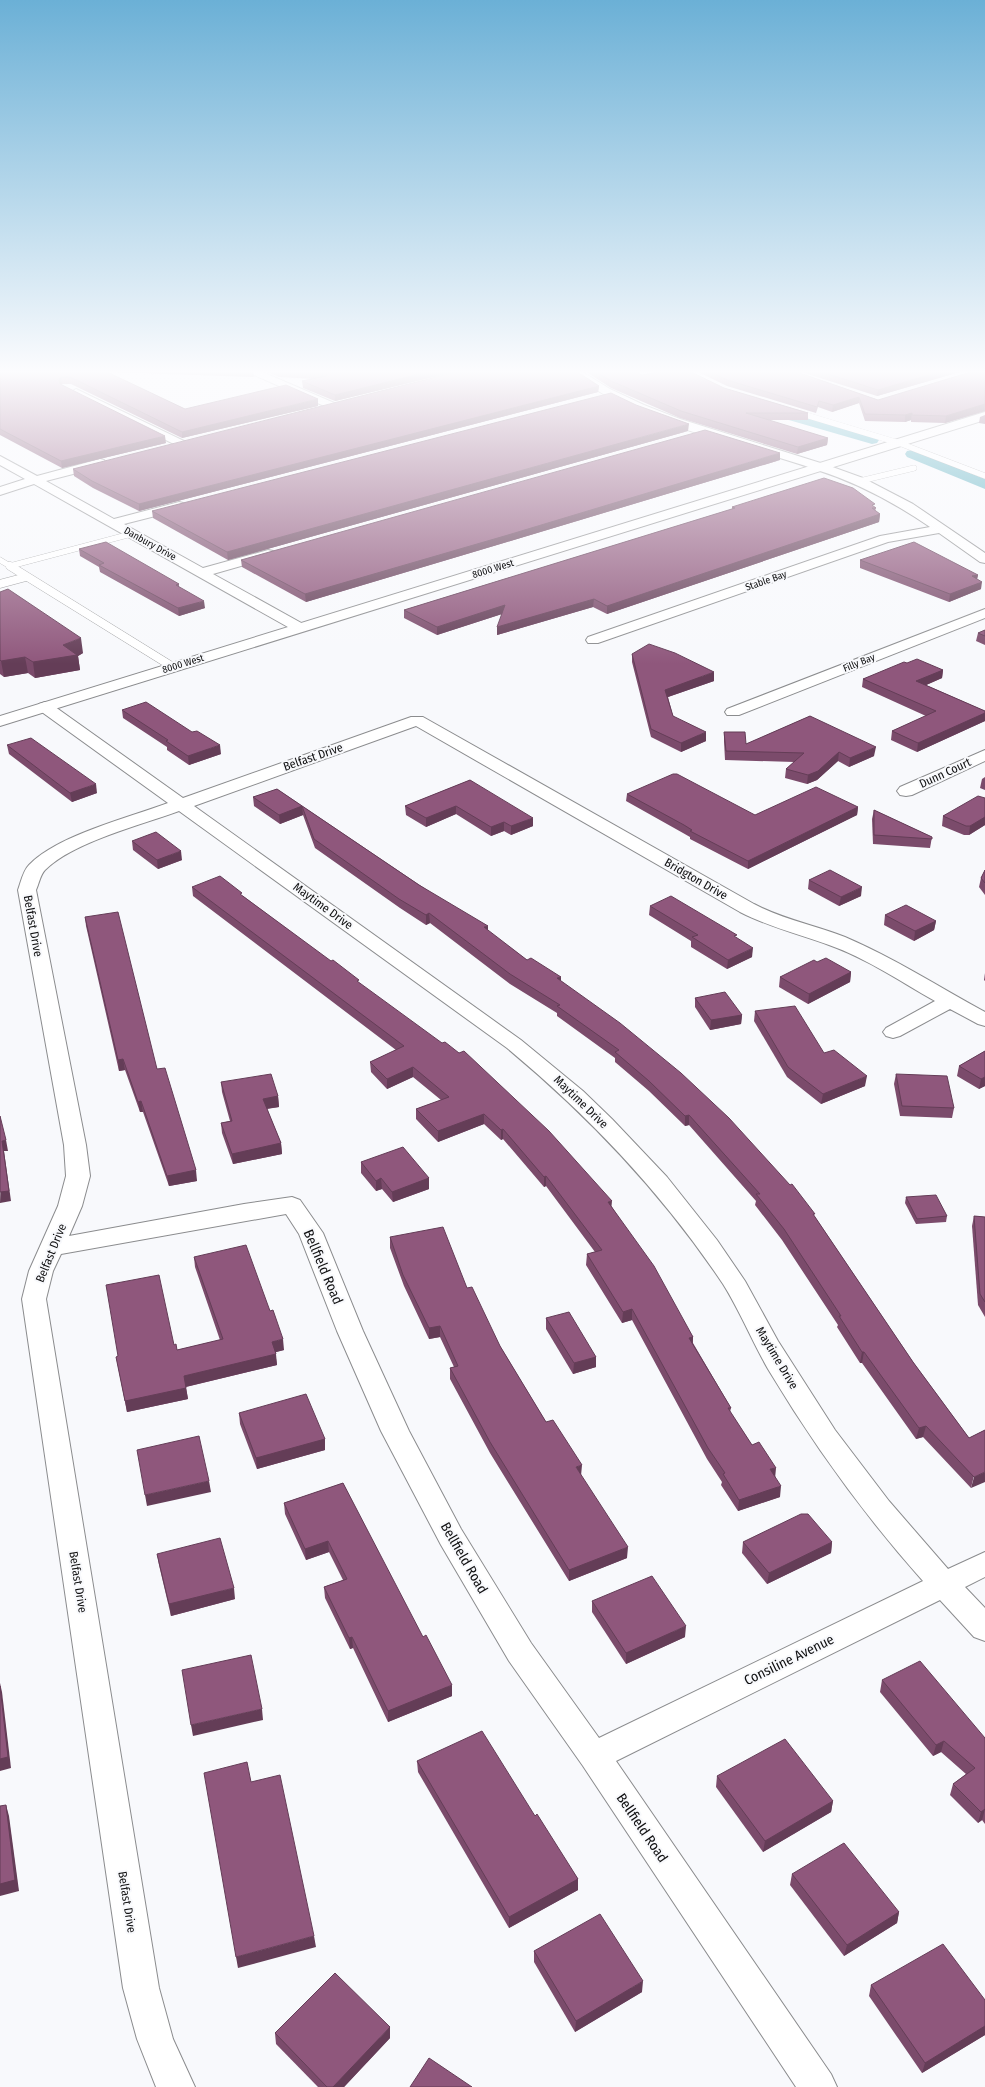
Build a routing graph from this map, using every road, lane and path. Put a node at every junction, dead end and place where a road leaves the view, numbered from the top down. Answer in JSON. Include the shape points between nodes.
{"nodes":[{"id":1,"x":15,"y":468,"type":"edge"},
{"id":2,"x":80,"y":468,"type":"edge"},
{"id":3,"x":815,"y":468,"type":"edge"},
{"id":4,"x":824,"y":468,"type":"edge"},
{"id":5,"x":912,"y":468,"type":"edge"},
{"id":6,"x":965,"y":468,"type":"edge"},
{"id":7,"x":985,"y":476,"type":"edge"},
{"id":8,"x":35,"y":480,"type":"junction"},
{"id":9,"x":860,"y":481,"type":"junction"},
{"id":10,"x":0,"y":491,"type":"edge"},
{"id":11,"x":192,"y":503,"type":"edge"},
{"id":12,"x":112,"y":523,"type":"junction"},
{"id":13,"x":941,"y":529,"type":"junction"},
{"id":14,"x":132,"y":534,"type":"junction"},
{"id":15,"x":281,"y":551,"type":"edge"},
{"id":16,"x":985,"y":559,"type":"edge"},
{"id":17,"x":0,"y":560,"type":"edge"},
{"id":18,"x":10,"y":566,"type":"junction"},
{"id":19,"x":202,"y":573,"type":"junction"},
{"id":20,"x":26,"y":577,"type":"junction"},
{"id":21,"x":0,"y":584,"type":"edge"},
{"id":22,"x":985,"y":613,"type":"edge"},
{"id":23,"x":300,"y":628,"type":"junction"},
{"id":24,"x":593,"y":640,"type":"dead end"},
{"id":25,"x":173,"y":667,"type":"junction"},
{"id":26,"x":45,"y":707,"type":"junction"},
{"id":27,"x":733,"y":712,"type":"dead end"},
{"id":28,"x":417,"y":720,"type":"joint"},
{"id":29,"x":0,"y":721,"type":"edge"},
{"id":30,"x":985,"y":755,"type":"edge"},
{"id":31,"x":906,"y":791,"type":"dead end"},
{"id":32,"x":181,"y":804,"type":"junction"},
{"id":33,"x":951,"y":1000,"type":"junction"},
{"id":34,"x":985,"y":1020,"type":"edge"},
{"id":35,"x":893,"y":1032,"type":"dead end"},
{"id":36,"x":52,"y":1247,"type":"junction"},
{"id":37,"x":985,"y":1564,"type":"edge"},
{"id":38,"x":944,"y":1584,"type":"junction"},
{"id":39,"x":985,"y":1628,"type":"edge"},
{"id":40,"x":594,"y":1756,"type":"junction"},
{"id":41,"x":171,"y":2077,"type":"edge"},
{"id":42,"x":818,"y":2087,"type":"edge"}],
"edges":[{"from":1,"to":8,"type":"street","name":"Danbury Drive"},
{"from":2,"to":8,"type":"street"},
{"from":3,"to":23,"type":"street","name":"8000 West"},
{"from":4,"to":9,"type":"street"},
{"from":5,"to":9,"type":"lane"},
{"from":6,"to":7,"type":"lane"},
{"from":8,"to":10,"type":"street"},
{"from":8,"to":12,"type":"street","name":"Danbury Drive"},
{"from":9,"to":13,"type":"street","via":[[901,502]]},
{"from":11,"to":12,"type":"street"},
{"from":12,"to":14,"type":"street","name":"Danbury Drive"},
{"from":13,"to":16,"type":"street"},
{"from":13,"to":24,"type":"street","name":"Stable Bay","via":[[885,539]]},
{"from":14,"to":18,"type":"lane"},
{"from":14,"to":19,"type":"street","name":"Danbury Drive"},
{"from":15,"to":19,"type":"street"},
{"from":17,"to":18,"type":"lane"},
{"from":18,"to":20,"type":"lane"},
{"from":19,"to":23,"type":"street","name":"Danbury Drive"},
{"from":20,"to":21,"type":"lane"},
{"from":20,"to":25,"type":"lane"},
{"from":22,"to":27,"type":"street","name":"Filly Bay"},
{"from":23,"to":25,"type":"street","name":"8000 West"},
{"from":25,"to":26,"type":"street","name":"8000 West"},
{"from":26,"to":29,"type":"street","name":"8000 West"},
{"from":26,"to":32,"type":"street","name":"Maytime Drive"},
{"from":28,"to":32,"type":"street","name":"Belfast Drive"},
{"from":28,"to":33,"type":"street","name":"Bridgton Drive","via":[[747,908],[774,921],[855,949]]},
{"from":30,"to":31,"type":"street","name":"Dunn Court"},
{"from":32,"to":36,"type":"street","name":"Belfast Drive","via":[[88,838],[54,854],[35,869],[27,890],[75,1146],[78,1176],[70,1206]]},
{"from":32,"to":38,"type":"street","name":"Maytime Drive","via":[[514,1044],[554,1075],[598,1116],[681,1207],[733,1281],[767,1344],[865,1492]]},
{"from":33,"to":34,"type":"street","name":"Bridgton Drive"},
{"from":33,"to":35,"type":"street"},
{"from":36,"to":40,"type":"street","name":"Bellfield Road","via":[[292,1205],[311,1233],[350,1331],[395,1431],[451,1537],[520,1652]]},
{"from":36,"to":41,"type":"street","name":"Belfast Drive","via":[[41,1271],[34,1299],[141,1988],[150,2029]]},
{"from":37,"to":38,"type":"street","name":"Consiline Avenue"},
{"from":38,"to":39,"type":"street","name":"Maytime Drive"},
{"from":38,"to":40,"type":"street","name":"Consiline Avenue"},
{"from":40,"to":42,"type":"street","name":"Bellfield Road"}]}
